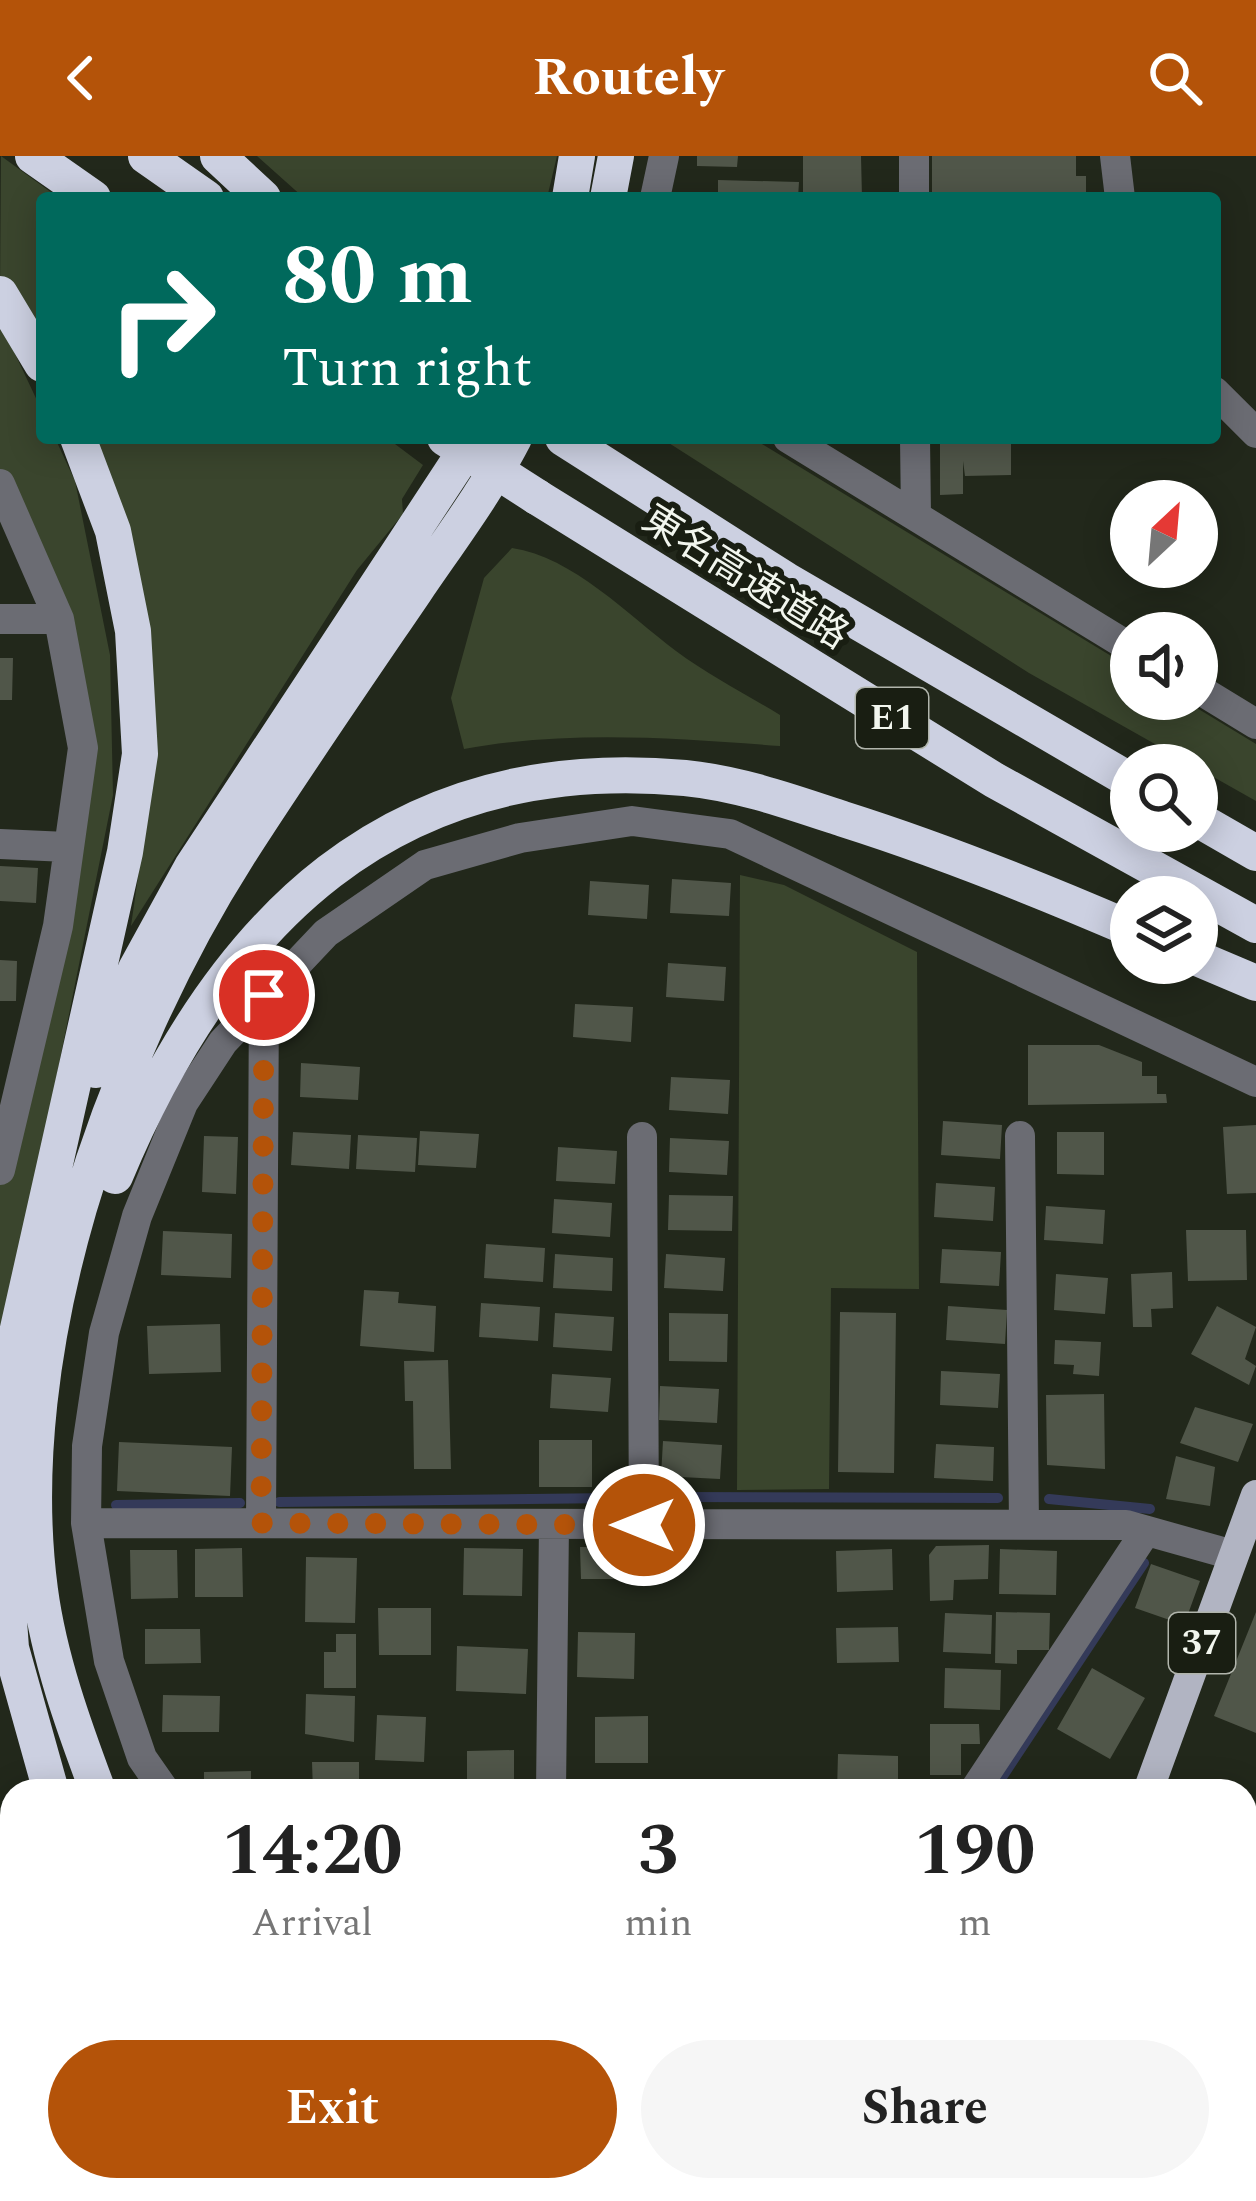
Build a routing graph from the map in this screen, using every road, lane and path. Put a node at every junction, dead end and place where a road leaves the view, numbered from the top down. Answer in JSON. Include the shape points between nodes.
{"nodes":[{"id":1,"x":33,"y":156,"type":"edge"},
{"id":2,"x":146,"y":156,"type":"edge"},
{"id":3,"x":218,"y":156,"type":"edge"},
{"id":4,"x":577,"y":156,"type":"edge"},
{"id":5,"x":616,"y":156,"type":"edge"},
{"id":6,"x":664,"y":156,"type":"edge"},
{"id":7,"x":914,"y":156,"type":"edge"},
{"id":8,"x":1115,"y":156,"type":"edge"},
{"id":9,"x":84,"y":192,"type":"edge"},
{"id":10,"x":197,"y":192,"type":"edge"},
{"id":11,"x":257,"y":192,"type":"edge"},
{"id":12,"x":571,"y":192,"type":"edge"},
{"id":13,"x":609,"y":192,"type":"edge"},
{"id":14,"x":657,"y":192,"type":"edge"},
{"id":15,"x":914,"y":192,"type":"edge"},
{"id":16,"x":1119,"y":192,"type":"edge"},
{"id":17,"x":0,"y":295,"type":"edge"},
{"id":18,"x":36,"y":354,"type":"edge"},
{"id":19,"x":1221,"y":398,"type":"edge"},
{"id":20,"x":1256,"y":433,"type":"edge"},
{"id":21,"x":80,"y":444,"type":"edge"},
{"id":22,"x":454,"y":444,"type":"edge"},
{"id":23,"x":470,"y":444,"type":"edge"},
{"id":24,"x":510,"y":444,"type":"edge"},
{"id":25,"x":573,"y":444,"type":"edge"},
{"id":26,"x":798,"y":444,"type":"edge"},
{"id":27,"x":915,"y":444,"type":"edge"},
{"id":28,"x":0,"y":484,"type":"edge"},
{"id":29,"x":916,"y":516,"type":"junction"},
{"id":30,"x":0,"y":619,"type":"edge"},
{"id":31,"x":58,"y":619,"type":"junction"},
{"id":32,"x":1110,"y":635,"type":"edge"},
{"id":33,"x":1218,"y":701,"type":"edge"},
{"id":34,"x":1256,"y":724,"type":"edge"},
{"id":35,"x":1110,"y":769,"type":"edge"},
{"id":36,"x":1218,"y":831,"type":"edge"},
{"id":37,"x":0,"y":844,"type":"edge"},
{"id":38,"x":68,"y":847,"type":"junction"},
{"id":39,"x":1256,"y":853,"type":"edge"},
{"id":40,"x":1110,"y":920,"type":"edge"},
{"id":41,"x":1256,"y":925,"type":"edge"},
{"id":42,"x":1218,"y":967,"type":"edge"},
{"id":43,"x":1256,"y":983,"type":"edge"},
{"id":44,"x":264,"y":995,"type":"junction"},
{"id":45,"x":11,"y":1082,"type":"edge"},
{"id":46,"x":1256,"y":1082,"type":"edge"},
{"id":47,"x":1020,"y":1136,"type":"dead end"},
{"id":48,"x":642,"y":1137,"type":"dead end"},
{"id":49,"x":0,"y":1170,"type":"edge"},
{"id":50,"x":51,"y":1198,"type":"junction"},
{"id":51,"x":42,"y":1385,"type":"junction"},
{"id":52,"x":1256,"y":1496,"type":"edge"},
{"id":53,"x":86,"y":1523,"type":"junction"},
{"id":54,"x":261,"y":1523,"type":"junction"},
{"id":55,"x":554,"y":1524,"type":"junction"},
{"id":56,"x":644,"y":1525,"type":"junction"},
{"id":57,"x":1024,"y":1525,"type":"junction"},
{"id":58,"x":1145,"y":1531,"type":"junction"},
{"id":59,"x":1233,"y":1555,"type":"junction"},
{"id":60,"x":48,"y":1779,"type":"edge"},
{"id":61,"x":93,"y":1779,"type":"edge"},
{"id":62,"x":157,"y":1779,"type":"edge"},
{"id":63,"x":551,"y":1779,"type":"edge"},
{"id":64,"x":982,"y":1779,"type":"edge"},
{"id":65,"x":1152,"y":1779,"type":"edge"}],
"edges":[{"from":1,"to":9,"type":"highway"},
{"from":2,"to":10,"type":"highway"},
{"from":3,"to":11,"type":"highway"},
{"from":4,"to":12,"type":"highway"},
{"from":5,"to":13,"type":"highway"},
{"from":6,"to":14,"type":"street"},
{"from":7,"to":15,"type":"street"},
{"from":8,"to":16,"type":"street"},
{"from":17,"to":18,"type":"highway"},
{"from":19,"to":20,"type":"street"},
{"from":21,"to":50,"type":"highway","via":[[112,531],[133,631],[140,754]]},
{"from":22,"to":41,"type":"highway","name":"東名高速道路","number":"E1","bridge":true,"via":[[994,780]]},
{"from":23,"to":50,"type":"highway","via":[[192,867],[136,969]]},
{"from":24,"to":51,"type":"highway","via":[[184,946],[116,1102],[69,1246]]},
{"from":25,"to":35,"type":"highway","name":"東名高速道路","number":"E1","via":[[786,580]]},
{"from":26,"to":29,"type":"street"},
{"from":27,"to":29,"type":"street"},
{"from":28,"to":31,"type":"street"},
{"from":29,"to":32,"type":"street"},
{"from":30,"to":31,"type":"street"},
{"from":31,"to":38,"type":"street","via":[[83,748]]},
{"from":33,"to":34,"type":"street"},
{"from":36,"to":39,"type":"highway"},
{"from":37,"to":38,"type":"street"},
{"from":38,"to":45,"type":"street","via":[[58,926]]},
{"from":40,"to":51,"type":"highway","via":[[938,849],[687,778],[579,776],[483,794],[389,832],[308,883],[190,1024],[111,1184]]},
{"from":42,"to":43,"type":"highway"},
{"from":44,"to":46,"type":"street","via":[[326,933],[425,865],[520,838],[632,821],[730,834]]},
{"from":44,"to":53,"type":"street","via":[[183,1103],[136,1216],[104,1334],[87,1446]]},
{"from":44,"to":54,"type":"street"},
{"from":45,"to":49,"type":"street"},
{"from":47,"to":57,"type":"street"},
{"from":48,"to":56,"type":"street"},
{"from":50,"to":60,"type":"highway","via":[[16,1333],[4,1430],[11,1648]]},
{"from":51,"to":61,"type":"highway","via":[[40,1591]]},
{"from":52,"to":59,"type":"main road","number":"37"},
{"from":53,"to":54,"type":"street"},
{"from":53,"to":62,"type":"street","via":[[109,1661]]},
{"from":54,"to":55,"type":"street"},
{"from":55,"to":56,"type":"street"},
{"from":55,"to":63,"type":"street"},
{"from":56,"to":57,"type":"street"},
{"from":57,"to":58,"type":"street"},
{"from":58,"to":59,"type":"street"},
{"from":58,"to":64,"type":"street"},
{"from":59,"to":65,"type":"main road","number":"37"}]}
